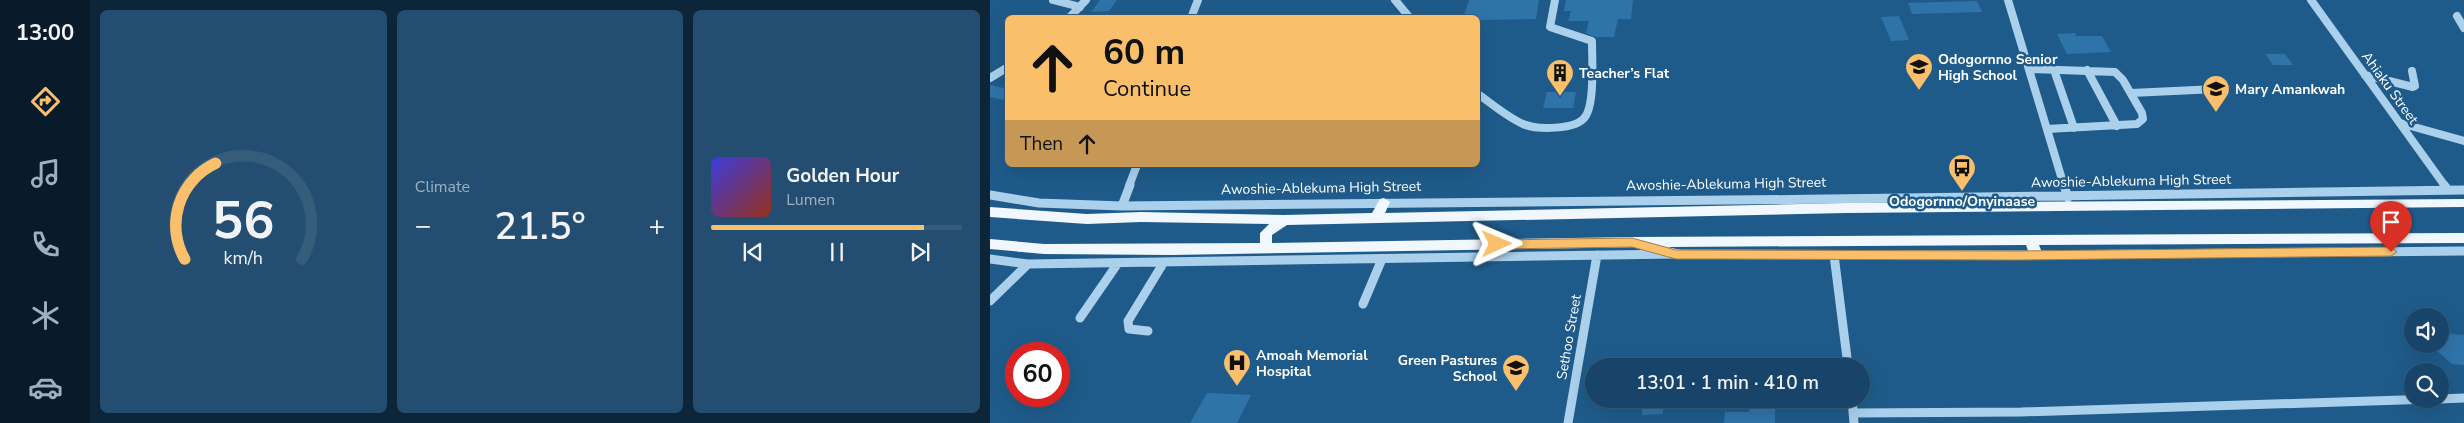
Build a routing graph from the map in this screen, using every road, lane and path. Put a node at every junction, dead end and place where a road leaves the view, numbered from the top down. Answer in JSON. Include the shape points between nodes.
{"nodes":[{"id":1,"x":1058,"y":0,"type":"edge"},
{"id":2,"x":1086,"y":0,"type":"edge"},
{"id":3,"x":1198,"y":0,"type":"edge"},
{"id":4,"x":1395,"y":0,"type":"edge"},
{"id":5,"x":1555,"y":0,"type":"edge"},
{"id":6,"x":2008,"y":0,"type":"edge"},
{"id":7,"x":2311,"y":0,"type":"edge"},
{"id":8,"x":1080,"y":7,"type":"junction"},
{"id":9,"x":1072,"y":15,"type":"edge"},
{"id":10,"x":1192,"y":15,"type":"edge"},
{"id":11,"x":1408,"y":15,"type":"edge"},
{"id":12,"x":2457,"y":16,"type":"dead end"},
{"id":13,"x":2464,"y":28,"type":"edge"},
{"id":14,"x":1005,"y":69,"type":"edge"},
{"id":15,"x":2030,"y":69,"type":"junction"},
{"id":16,"x":2054,"y":70,"type":"junction"},
{"id":17,"x":2087,"y":70,"type":"junction"},
{"id":18,"x":2412,"y":71,"type":"dead end"},
{"id":19,"x":2365,"y":76,"type":"junction"},
{"id":20,"x":990,"y":78,"type":"edge"},
{"id":21,"x":2217,"y":89,"type":"dead end"},
{"id":22,"x":2131,"y":93,"type":"junction"},
{"id":23,"x":1480,"y":95,"type":"edge"},
{"id":24,"x":2400,"y":123,"type":"junction"},
{"id":25,"x":2117,"y":126,"type":"junction"},
{"id":26,"x":2074,"y":128,"type":"junction"},
{"id":27,"x":2047,"y":129,"type":"junction"},
{"id":28,"x":2464,"y":141,"type":"edge"},
{"id":29,"x":1136,"y":167,"type":"edge"},
{"id":30,"x":2448,"y":190,"type":"junction"},
{"id":31,"x":2464,"y":190,"type":"edge"},
{"id":32,"x":990,"y":195,"type":"edge"},
{"id":33,"x":2068,"y":198,"type":"junction"},
{"id":34,"x":1384,"y":202,"type":"junction"},
{"id":35,"x":1900,"y":203,"type":"junction"},
{"id":36,"x":2464,"y":203,"type":"edge"},
{"id":37,"x":1122,"y":206,"type":"junction"},
{"id":38,"x":990,"y":212,"type":"edge"},
{"id":39,"x":1377,"y":217,"type":"junction"},
{"id":40,"x":1284,"y":220,"type":"junction"},
{"id":41,"x":2464,"y":238,"type":"edge"},
{"id":42,"x":2031,"y":241,"type":"junction"},
{"id":43,"x":1632,"y":242,"type":"junction"},
{"id":44,"x":990,"y":244,"type":"edge"},
{"id":45,"x":1266,"y":248,"type":"junction"},
{"id":46,"x":2464,"y":251,"type":"edge"},
{"id":47,"x":1676,"y":254,"type":"junction"},
{"id":48,"x":1597,"y":255,"type":"junction"},
{"id":49,"x":2036,"y":255,"type":"junction"},
{"id":50,"x":1834,"y":256,"type":"junction"},
{"id":51,"x":990,"y":259,"type":"edge"},
{"id":52,"x":1382,"y":259,"type":"junction"},
{"id":53,"x":1164,"y":262,"type":"junction"},
{"id":54,"x":1118,"y":263,"type":"junction"},
{"id":55,"x":1028,"y":264,"type":"junction"},
{"id":56,"x":990,"y":301,"type":"edge"},
{"id":57,"x":1363,"y":304,"type":"dead end"},
{"id":58,"x":1080,"y":318,"type":"dead end"},
{"id":59,"x":1148,"y":331,"type":"dead end"},
{"id":60,"x":1847,"y":358,"type":"edge"},
{"id":61,"x":2464,"y":398,"type":"edge"},
{"id":62,"x":2449,"y":399,"type":"edge"},
{"id":63,"x":2404,"y":400,"type":"edge"},
{"id":64,"x":1854,"y":418,"type":"edge"},
{"id":65,"x":1568,"y":423,"type":"edge"}],
"edges":[{"from":1,"to":8,"type":"street"},
{"from":2,"to":8,"type":"street"},
{"from":3,"to":10,"type":"street"},
{"from":4,"to":11,"type":"street"},
{"from":5,"to":23,"type":"street","via":[[1550,27],[1592,41],[1592,93],[1586,116],[1576,126],[1524,125]]},
{"from":6,"to":15,"type":"street"},
{"from":7,"to":19,"type":"street","name":"Ahiaku Street"},
{"from":8,"to":9,"type":"street"},
{"from":12,"to":13,"type":"street"},
{"from":14,"to":20,"type":"street"},
{"from":15,"to":16,"type":"street"},
{"from":15,"to":27,"type":"street"},
{"from":16,"to":17,"type":"street"},
{"from":16,"to":26,"type":"street"},
{"from":17,"to":22,"type":"street","via":[[2115,72]]},
{"from":17,"to":25,"type":"street"},
{"from":18,"to":19,"type":"street","via":[[2413,87]]},
{"from":19,"to":24,"type":"street","name":"Ahiaku Street"},
{"from":21,"to":22,"type":"street"},
{"from":22,"to":25,"type":"street","via":[[2143,119],[2137,124]]},
{"from":24,"to":28,"type":"street"},
{"from":24,"to":30,"type":"street","name":"Ahiaku Street"},
{"from":25,"to":26,"type":"street"},
{"from":26,"to":27,"type":"street"},
{"from":27,"to":33,"type":"street"},
{"from":29,"to":37,"type":"street"},
{"from":30,"to":31,"type":"street","name":"Awoshie-Ablekuma High Street"},
{"from":30,"to":33,"type":"street","name":"Awoshie-Ablekuma High Street"},
{"from":32,"to":37,"type":"street","name":"Awoshie-Ablekuma High Street","via":[[1039,204]]},
{"from":33,"to":35,"type":"street","name":"Awoshie-Ablekuma High Street"},
{"from":34,"to":35,"type":"street","name":"Awoshie-Ablekuma High Street"},
{"from":34,"to":37,"type":"street","name":"Awoshie-Ablekuma High Street"},
{"from":34,"to":39,"type":"main road"},
{"from":35,"to":36,"type":"main road","name":"Awoshie-Ablekuma High Street"},
{"from":35,"to":39,"type":"main road","name":"Awoshie-Ablekuma High Street"},
{"from":38,"to":40,"type":"main road","name":"Awoshie-Ablekuma High Street","via":[[1087,218]]},
{"from":39,"to":40,"type":"main road","name":"Awoshie-Ablekuma High Street"},
{"from":40,"to":45,"type":"main road","via":[[1266,233]]},
{"from":41,"to":42,"type":"main road"},
{"from":42,"to":43,"type":"main road"},
{"from":42,"to":49,"type":"main road"},
{"from":43,"to":45,"type":"main road"},
{"from":43,"to":47,"type":"main road"},
{"from":44,"to":45,"type":"main road","via":[[1044,249]]},
{"from":46,"to":49,"type":"street"},
{"from":47,"to":48,"type":"street"},
{"from":47,"to":50,"type":"street"},
{"from":48,"to":52,"type":"street"},
{"from":48,"to":65,"type":"street","name":"Sethoo Street"},
{"from":49,"to":50,"type":"street"},
{"from":50,"to":60,"type":"street"},
{"from":51,"to":55,"type":"street"},
{"from":52,"to":53,"type":"street"},
{"from":52,"to":57,"type":"street"},
{"from":53,"to":54,"type":"street"},
{"from":53,"to":59,"type":"street","via":[[1128,321],[1129,328]]},
{"from":54,"to":55,"type":"street"},
{"from":54,"to":58,"type":"street"},
{"from":55,"to":56,"type":"street"},
{"from":61,"to":62,"type":"street"},
{"from":63,"to":64,"type":"street"}]}
